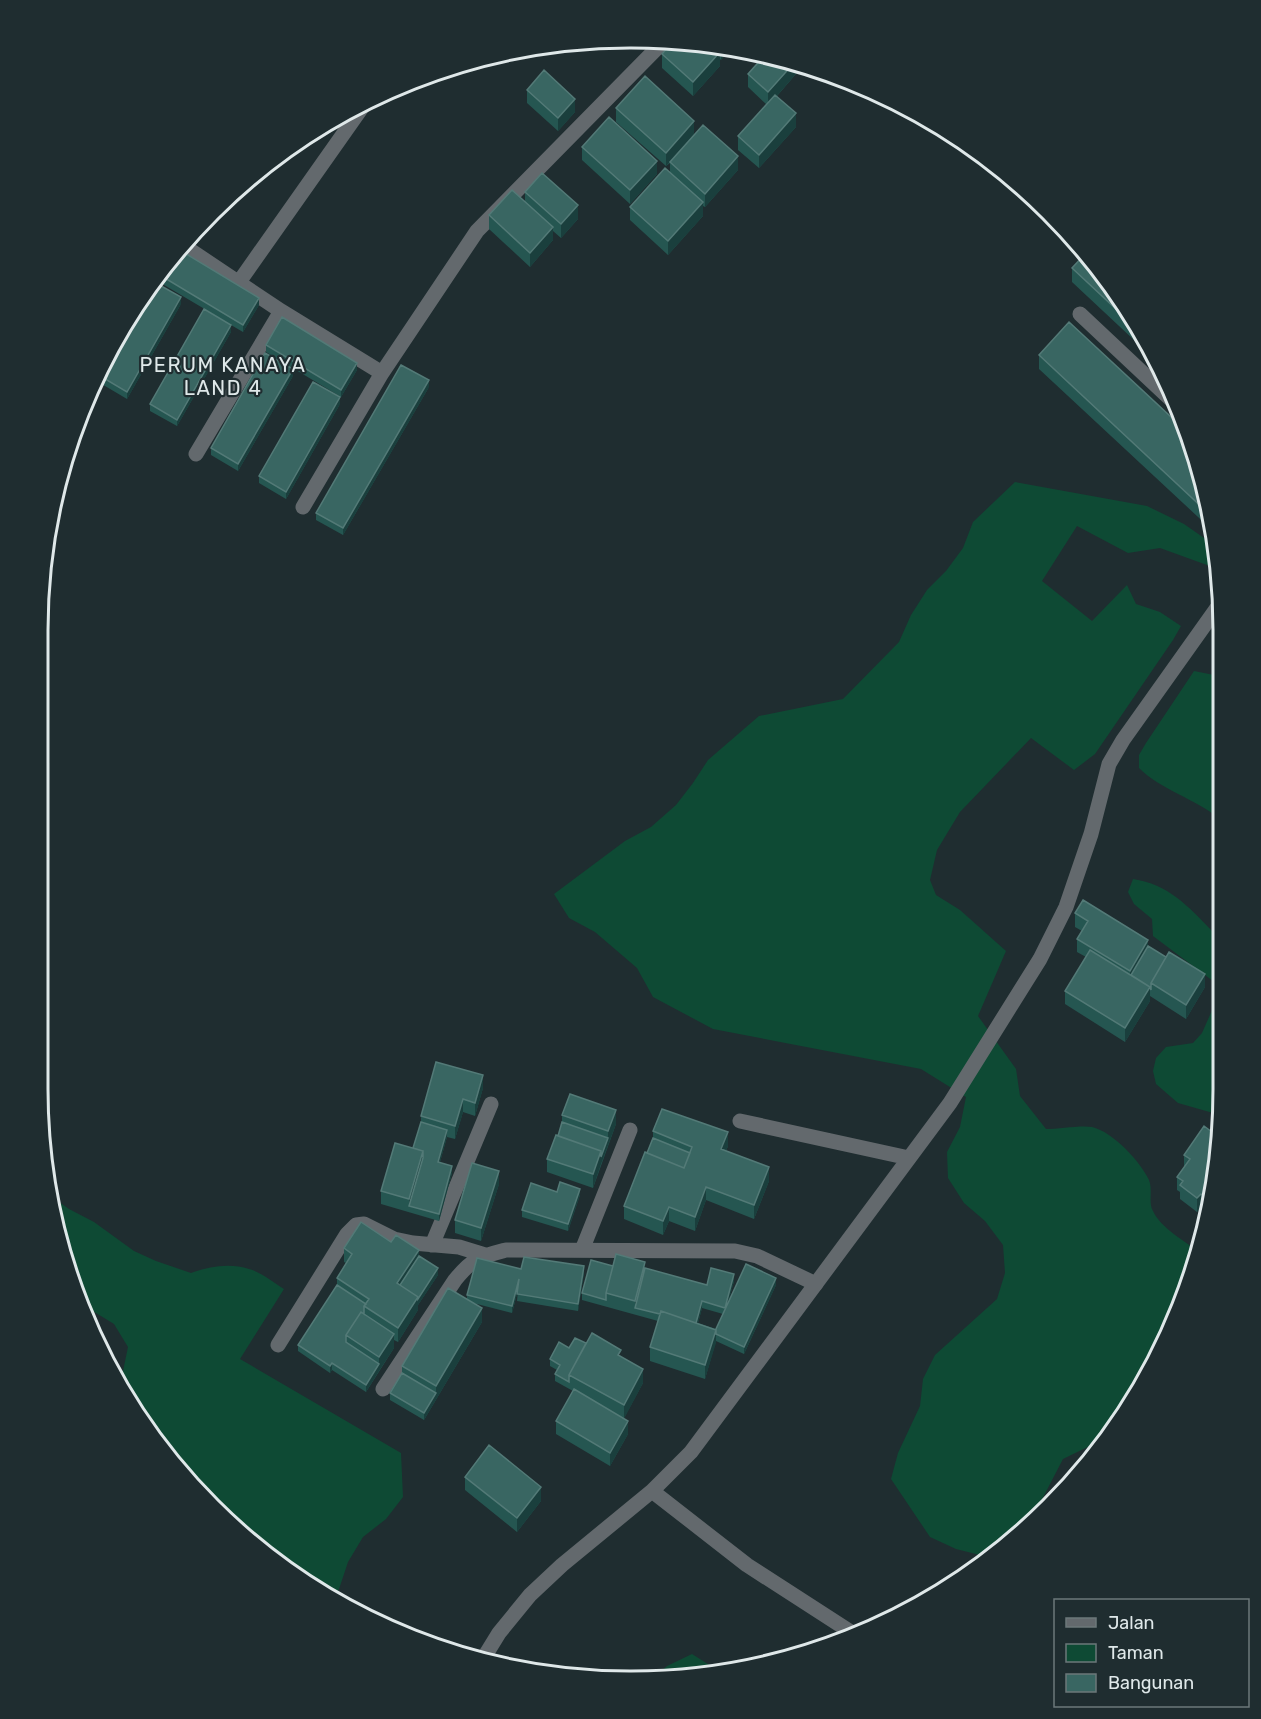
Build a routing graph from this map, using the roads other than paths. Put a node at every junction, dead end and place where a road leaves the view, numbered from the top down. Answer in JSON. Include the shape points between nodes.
{"nodes":[{"id":1,"x":656,"y":49,"type":"edge"},
{"id":2,"x":355,"y":118,"type":"edge"},
{"id":3,"x":190,"y":249,"type":"edge"},
{"id":4,"x":239,"y":282,"type":"junction"},
{"id":5,"x":280,"y":311,"type":"junction"},
{"id":6,"x":1080,"y":314,"type":"dead end"},
{"id":7,"x":382,"y":373,"type":"junction"},
{"id":8,"x":1161,"y":390,"type":"edge"},
{"id":9,"x":196,"y":454,"type":"dead end"},
{"id":10,"x":303,"y":507,"type":"dead end"},
{"id":11,"x":1213,"y":614,"type":"edge"},
{"id":12,"x":491,"y":1104,"type":"dead end"},
{"id":13,"x":740,"y":1121,"type":"dead end"},
{"id":14,"x":630,"y":1130,"type":"dead end"},
{"id":15,"x":909,"y":1158,"type":"junction"},
{"id":16,"x":432,"y":1245,"type":"junction"},
{"id":17,"x":582,"y":1250,"type":"junction"},
{"id":18,"x":485,"y":1255,"type":"junction"},
{"id":19,"x":816,"y":1284,"type":"junction"},
{"id":20,"x":278,"y":1345,"type":"dead end"},
{"id":21,"x":383,"y":1389,"type":"dead end"},
{"id":22,"x":652,"y":1491,"type":"junction"},
{"id":23,"x":847,"y":1629,"type":"edge"},
{"id":24,"x":487,"y":1653,"type":"edge"}],
"edges":[{"from":1,"to":7,"type":"street","via":[[477,231]]},
{"from":2,"to":4,"type":"street"},
{"from":3,"to":4,"type":"street"},
{"from":4,"to":5,"type":"street"},
{"from":5,"to":7,"type":"street"},
{"from":5,"to":9,"type":"street"},
{"from":6,"to":8,"type":"street"},
{"from":7,"to":10,"type":"street"},
{"from":11,"to":15,"type":"street","via":[[1109,764],[1066,907],[1040,959],[950,1103]]},
{"from":12,"to":16,"type":"street"},
{"from":13,"to":15,"type":"street"},
{"from":14,"to":17,"type":"street"},
{"from":15,"to":19,"type":"street"},
{"from":16,"to":18,"type":"street","via":[[459,1247]]},
{"from":16,"to":20,"type":"street","via":[[394,1239],[364,1224],[356,1225]]},
{"from":17,"to":18,"type":"street","via":[[506,1250]]},
{"from":17,"to":19,"type":"street","via":[[735,1251],[757,1256]]},
{"from":18,"to":21,"type":"street","via":[[468,1264],[455,1280]]},
{"from":19,"to":22,"type":"street","via":[[691,1452]]},
{"from":22,"to":23,"type":"street","via":[[747,1565]]},
{"from":22,"to":24,"type":"street","via":[[530,1595]]}]}
